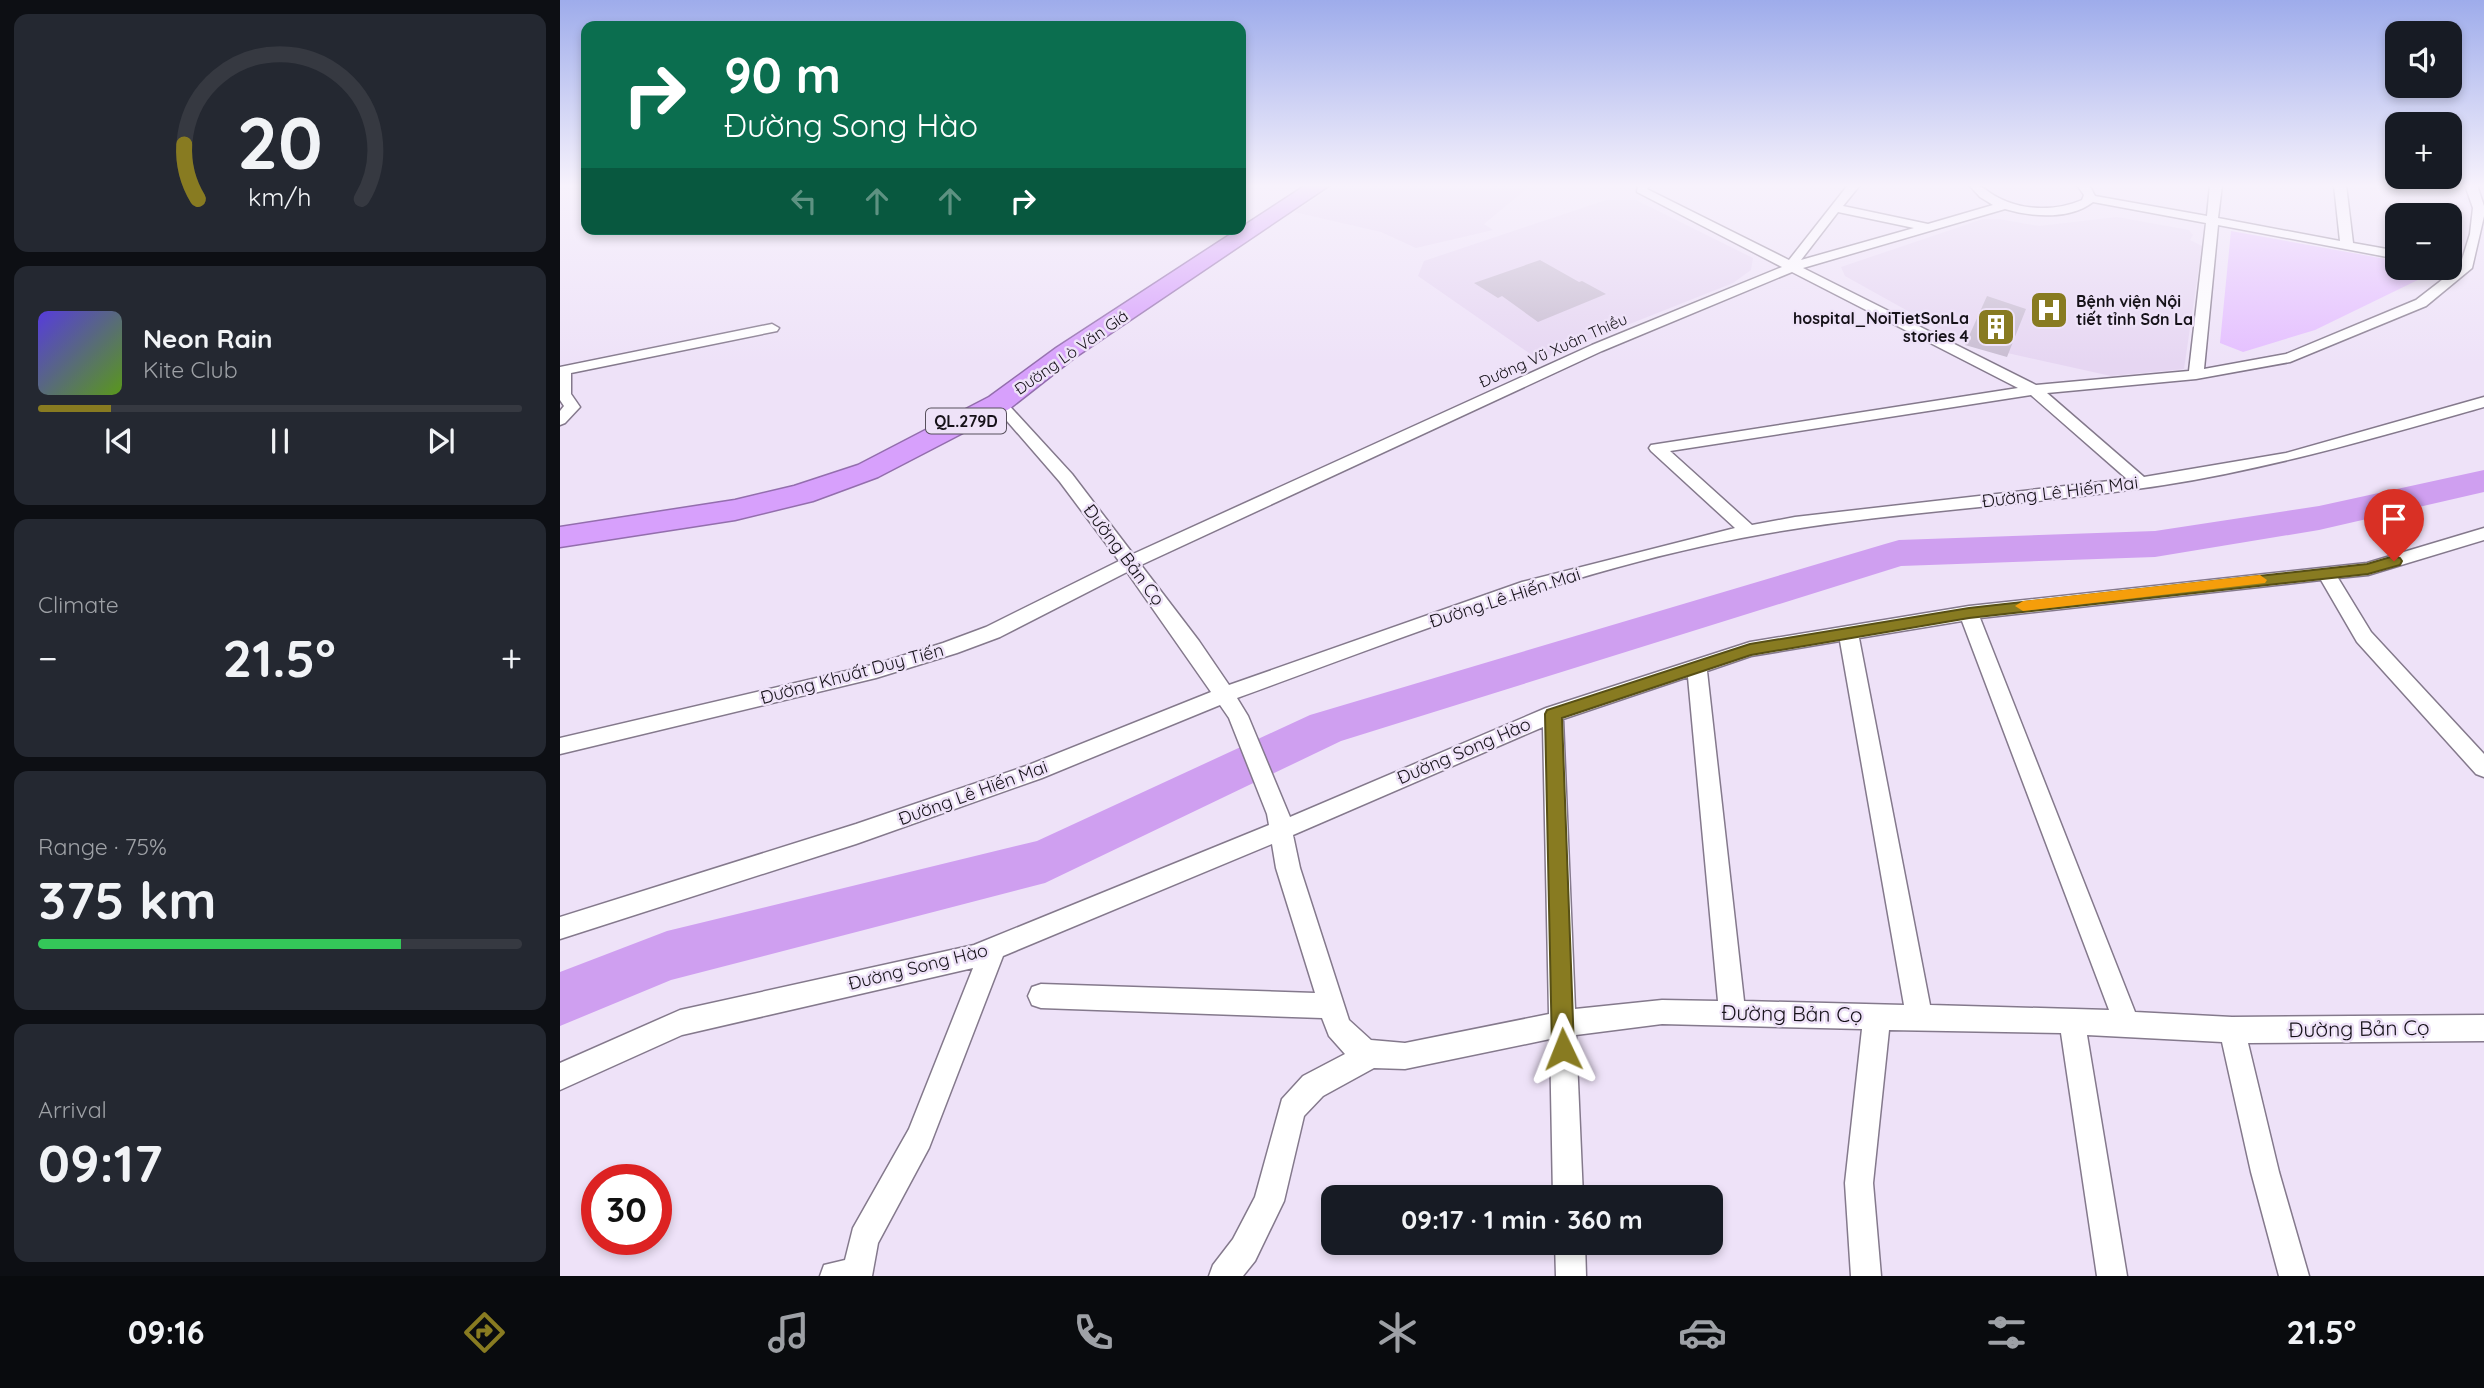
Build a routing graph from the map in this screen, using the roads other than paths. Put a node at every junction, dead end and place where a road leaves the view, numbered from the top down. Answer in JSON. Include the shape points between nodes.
{"nodes":[{"id":1,"x":1230,"y":245,"type":"edge"},
{"id":2,"x":1748,"y":245,"type":"edge"},
{"id":3,"x":1806,"y":245,"type":"edge"},
{"id":4,"x":1871,"y":245,"type":"edge"},
{"id":5,"x":2210,"y":245,"type":"edge"},
{"id":6,"x":2339,"y":245,"type":"edge"},
{"id":7,"x":2473,"y":245,"type":"edge"},
{"id":8,"x":2347,"y":246,"type":"joint"},
{"id":9,"x":2385,"y":253,"type":"edge"},
{"id":10,"x":1792,"y":267,"type":"junction"},
{"id":11,"x":2462,"y":267,"type":"edge"},
{"id":12,"x":2466,"y":268,"type":"junction"},
{"id":13,"x":2484,"y":271,"type":"edge"},
{"id":14,"x":772,"y":328,"type":"dead end"},
{"id":15,"x":562,"y":370,"type":"edge"},
{"id":16,"x":2196,"y":375,"type":"junction"},
{"id":17,"x":2034,"y":390,"type":"junction"},
{"id":18,"x":2484,"y":402,"type":"edge"},
{"id":19,"x":999,"y":403,"type":"junction"},
{"id":20,"x":560,"y":420,"type":"edge"},
{"id":21,"x":2140,"y":482,"type":"junction"},
{"id":22,"x":1749,"y":532,"type":"junction"},
{"id":23,"x":2484,"y":534,"type":"edge"},
{"id":24,"x":560,"y":537,"type":"edge"},
{"id":25,"x":1129,"y":563,"type":"junction"},
{"id":26,"x":2326,"y":573,"type":"junction"},
{"id":27,"x":1969,"y":613,"type":"junction"},
{"id":28,"x":1848,"y":633,"type":"junction"},
{"id":29,"x":1697,"y":667,"type":"junction"},
{"id":30,"x":1224,"y":695,"type":"junction"},
{"id":31,"x":1553,"y":714,"type":"junction"},
{"id":32,"x":560,"y":746,"type":"edge"},
{"id":33,"x":2481,"y":760,"type":"edge"},
{"id":34,"x":1280,"y":822,"type":"junction"},
{"id":35,"x":560,"y":928,"type":"edge"},
{"id":36,"x":994,"y":947,"type":"junction"},
{"id":37,"x":1041,"y":996,"type":"dead end"},
{"id":38,"x":1330,"y":1006,"type":"junction"},
{"id":39,"x":1732,"y":1013,"type":"junction"},
{"id":40,"x":1877,"y":1016,"type":"junction"},
{"id":41,"x":1920,"y":1017,"type":"junction"},
{"id":42,"x":2072,"y":1021,"type":"junction"},
{"id":43,"x":1562,"y":1024,"type":"junction"},
{"id":44,"x":2127,"y":1024,"type":"junction"},
{"id":45,"x":2484,"y":1028,"type":"edge"},
{"id":46,"x":2232,"y":1030,"type":"junction"},
{"id":47,"x":1369,"y":1056,"type":"junction"},
{"id":48,"x":560,"y":1077,"type":"edge"},
{"id":49,"x":1568,"y":1185,"type":"edge"},
{"id":50,"x":1570,"y":1255,"type":"edge"},
{"id":51,"x":850,"y":1275,"type":"edge"},
{"id":52,"x":1224,"y":1276,"type":"edge"},
{"id":53,"x":1571,"y":1276,"type":"edge"},
{"id":54,"x":1866,"y":1276,"type":"edge"},
{"id":55,"x":2112,"y":1276,"type":"edge"},
{"id":56,"x":2294,"y":1276,"type":"edge"}],
"edges":[{"from":1,"to":19,"type":"highway","name":"Đường Lò Văn Giá","number":"QL.279D","via":[[1065,353]]},
{"from":2,"to":10,"type":"street"},
{"from":3,"to":10,"type":"street"},
{"from":4,"to":10,"type":"street","name":"Đường Vũ Xuân Thiều"},
{"from":5,"to":16,"type":"street"},
{"from":6,"to":8,"type":"street"},
{"from":7,"to":12,"type":"street"},
{"from":8,"to":9,"type":"street"},
{"from":10,"to":17,"type":"street"},
{"from":10,"to":25,"type":"street","name":"Đường Vũ Xuân Thiều","via":[[1597,348]]},
{"from":11,"to":12,"type":"street"},
{"from":12,"to":13,"type":"street"},
{"from":12,"to":16,"type":"street","via":[[2421,303],[2290,358]]},
{"from":14,"to":15,"type":"street"},
{"from":15,"to":20,"type":"street","via":[[572,407]]},
{"from":16,"to":17,"type":"street"},
{"from":17,"to":21,"type":"street"},
{"from":17,"to":22,"type":"street","via":[[1657,447]]},
{"from":18,"to":21,"type":"street","name":"Đường Lê Hiến Mai","via":[[2288,457]]},
{"from":19,"to":24,"type":"highway","name":"Đường Lò Văn Giá","number":"QL.279D","via":[[867,471],[802,494],[678,520]]},
{"from":19,"to":25,"type":"street","name":"Đường Bản Cọ","via":[[1066,478]]},
{"from":21,"to":22,"type":"street","name":"Đường Lê Hiến Mai"},
{"from":22,"to":30,"type":"street","name":"Đường Lê Hiến Mai","via":[[1528,586]]},
{"from":23,"to":26,"type":"street","name":"Đường Song Hào","via":[[2368,569]]},
{"from":25,"to":30,"type":"street","name":"Đường Bản Cọ"},
{"from":25,"to":32,"type":"street","name":"Đường Khuất Duy Tiến","via":[[993,632],[916,660]]},
{"from":26,"to":27,"type":"street","name":"Đường Song Hào"},
{"from":26,"to":33,"type":"street","via":[[2371,646]]},
{"from":27,"to":28,"type":"street","name":"Đường Song Hào"},
{"from":27,"to":44,"type":"street"},
{"from":28,"to":29,"type":"street","name":"Đường Song Hào","via":[[1750,649]]},
{"from":28,"to":41,"type":"street"},
{"from":29,"to":31,"type":"street","name":"Đường Song Hào"},
{"from":29,"to":39,"type":"street"},
{"from":30,"to":34,"type":"street","name":"Đường Bản Cọ","via":[[1238,716]]},
{"from":30,"to":35,"type":"street","name":"Đường Lê Hiến Mai","via":[[1021,777]]},
{"from":31,"to":34,"type":"street","name":"Đường Song Hào"},
{"from":31,"to":43,"type":"street"},
{"from":34,"to":36,"type":"street","name":"Đường Song Hào"},
{"from":34,"to":38,"type":"street","via":[[1288,868]]},
{"from":36,"to":48,"type":"street","name":"Đường Song Hào","via":[[975,956],[680,1024]]},
{"from":36,"to":51,"type":"street","via":[[919,1138],[864,1239]]},
{"from":37,"to":38,"type":"street"},
{"from":38,"to":47,"type":"street","via":[[1345,1038]]},
{"from":39,"to":40,"type":"street","name":"Đường Bản Cọ"},
{"from":39,"to":43,"type":"street","name":"Đường Bản Cọ","via":[[1625,1014]]},
{"from":40,"to":41,"type":"street","name":"Đường Bản Cọ"},
{"from":40,"to":54,"type":"street","via":[[1859,1184]]},
{"from":41,"to":42,"type":"street","name":"Đường Bản Cọ"},
{"from":42,"to":44,"type":"street","name":"Đường Bản Cọ"},
{"from":42,"to":55,"type":"street"},
{"from":43,"to":47,"type":"street","name":"Đường Bản Cọ","via":[[1405,1056]]},
{"from":43,"to":49,"type":"street"},
{"from":44,"to":46,"type":"street","name":"Đường Bản Cọ"},
{"from":45,"to":46,"type":"street","name":"Đường Bản Cọ"},
{"from":46,"to":56,"type":"street"},
{"from":47,"to":52,"type":"street","via":[[1313,1086],[1292,1109],[1269,1201],[1244,1250]]},
{"from":50,"to":53,"type":"street"}]}
